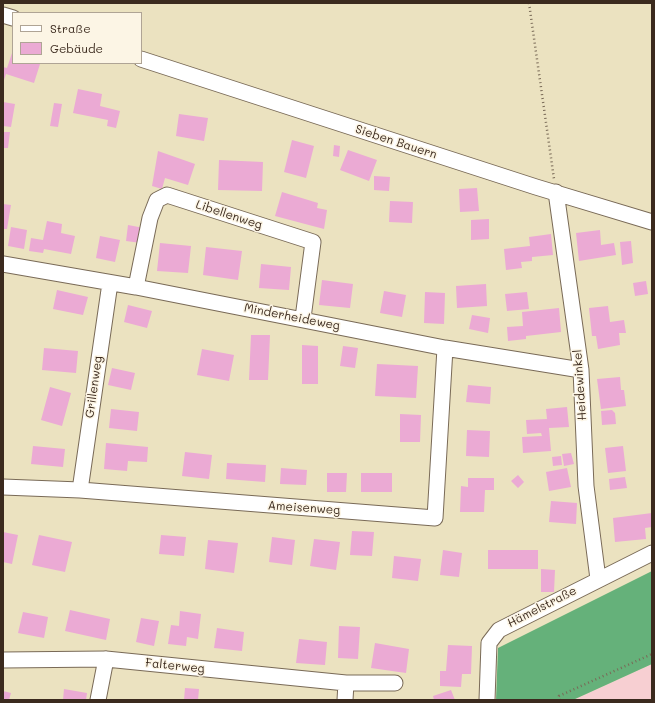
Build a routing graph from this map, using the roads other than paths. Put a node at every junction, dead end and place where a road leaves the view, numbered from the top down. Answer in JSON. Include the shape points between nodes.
{"nodes":[{"id":1,"x":142,"y":59,"type":"edge"},
{"id":2,"x":556,"y":192,"type":"junction"},
{"id":3,"x":652,"y":222,"type":"edge"},
{"id":4,"x":3,"y":264,"type":"edge"},
{"id":5,"x":110,"y":283,"type":"junction"},
{"id":6,"x":136,"y":287,"type":"junction"},
{"id":7,"x":303,"y":318,"type":"junction"},
{"id":8,"x":445,"y":348,"type":"junction"},
{"id":9,"x":581,"y":370,"type":"junction"},
{"id":10,"x":3,"y":487,"type":"edge"},
{"id":11,"x":80,"y":490,"type":"junction"},
{"id":12,"x":652,"y":553,"type":"edge"},
{"id":13,"x":598,"y":579,"type":"junction"},
{"id":14,"x":106,"y":659,"type":"junction"},
{"id":15,"x":3,"y":660,"type":"edge"},
{"id":16,"x":346,"y":683,"type":"junction"},
{"id":17,"x":395,"y":683,"type":"dead end"},
{"id":18,"x":98,"y":700,"type":"edge"},
{"id":19,"x":345,"y":700,"type":"edge"},
{"id":20,"x":487,"y":700,"type":"edge"}],
"edges":[{"from":1,"to":2,"type":"street","name":"Sieben Bauern"},
{"from":2,"to":3,"type":"street","name":"Sieben Bauern"},
{"from":2,"to":9,"type":"street","name":"Heidewinkel"},
{"from":4,"to":5,"type":"street","name":"Minderheideweg"},
{"from":5,"to":6,"type":"street","name":"Minderheideweg"},
{"from":5,"to":11,"type":"street","name":"Grillenweg"},
{"from":6,"to":7,"type":"street","name":"Minderheideweg"},
{"from":6,"to":7,"type":"street","name":"Libellenweg","via":[[150,218],[157,200],[167,195],[313,242]]},
{"from":7,"to":8,"type":"street","name":"Minderheideweg"},
{"from":8,"to":9,"type":"street","name":"Minderheideweg"},
{"from":8,"to":11,"type":"street","name":"Ameisenweg","via":[[435,518]]},
{"from":9,"to":13,"type":"street","name":"Heidewinkel","via":[[586,486]]},
{"from":10,"to":11,"type":"street","name":"Ameisenweg"},
{"from":12,"to":13,"type":"street","name":"Hämelstraße"},
{"from":13,"to":20,"type":"street","name":"Hämelstraße","via":[[499,630],[489,643]]},
{"from":14,"to":15,"type":"street","name":"Falterweg"},
{"from":14,"to":16,"type":"street","name":"Falterweg"},
{"from":14,"to":18,"type":"street"},
{"from":16,"to":17,"type":"street","name":"Falterweg"},
{"from":16,"to":19,"type":"street"}]}
